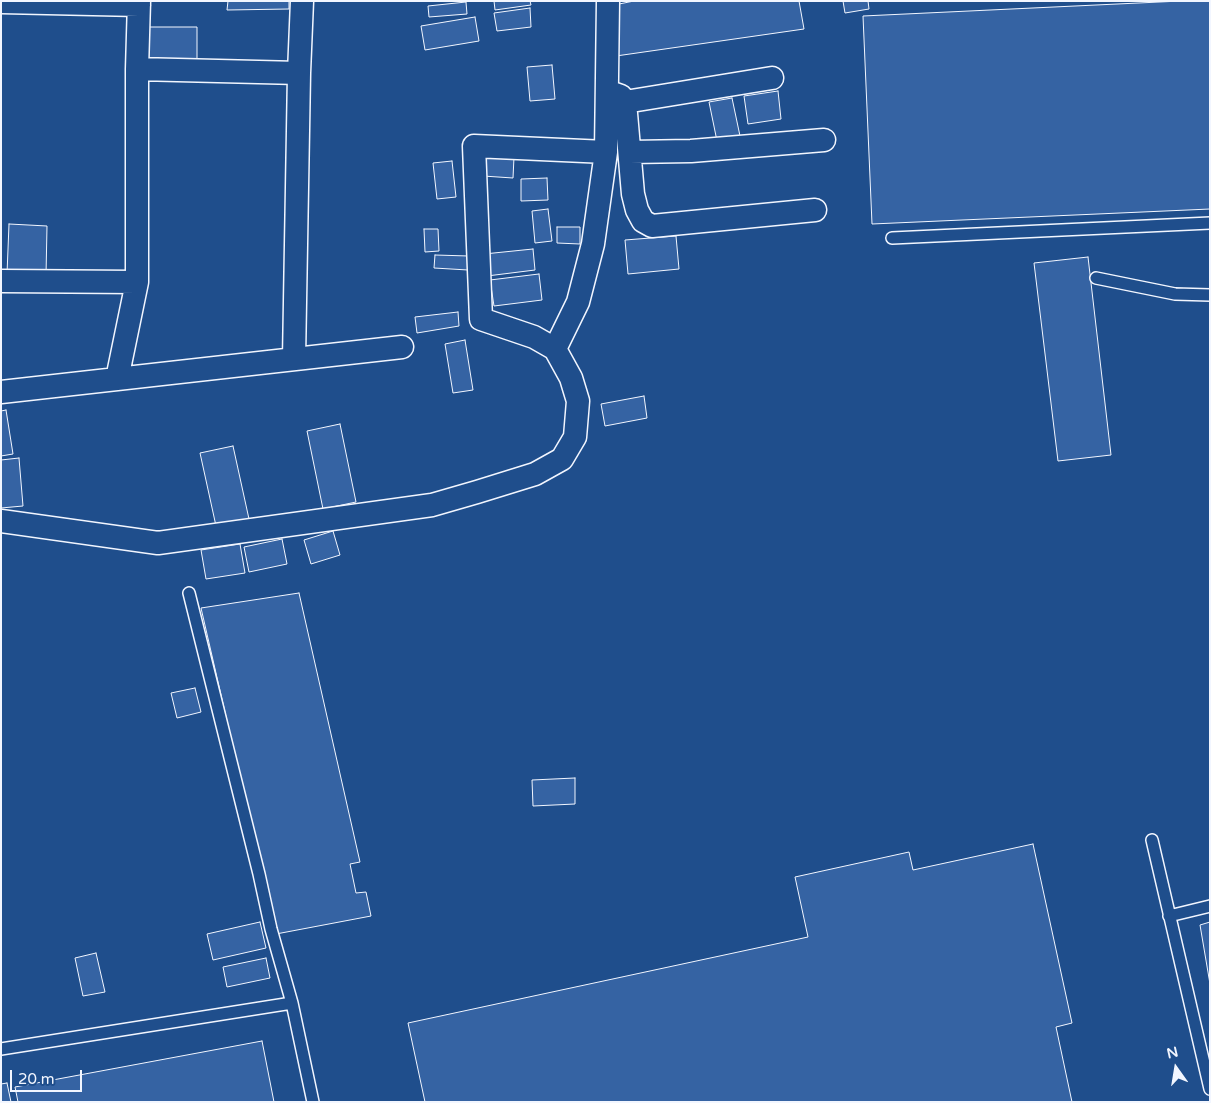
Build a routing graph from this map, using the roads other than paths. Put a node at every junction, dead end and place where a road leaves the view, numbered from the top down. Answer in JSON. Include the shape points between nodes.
{"nodes":[{"id":1,"x":302,"y":1,"type":"edge"},
{"id":2,"x":608,"y":1,"type":"edge"},
{"id":3,"x":1,"y":2,"type":"edge"},
{"id":4,"x":139,"y":3,"type":"edge"},
{"id":5,"x":137,"y":70,"type":"junction"},
{"id":6,"x":299,"y":73,"type":"junction"},
{"id":7,"x":772,"y":78,"type":"dead end"},
{"id":8,"x":616,"y":96,"type":"junction"},
{"id":9,"x":824,"y":140,"type":"dead end"},
{"id":10,"x":606,"y":152,"type":"junction"},
{"id":11,"x":630,"y":152,"type":"junction"},
{"id":12,"x":815,"y":210,"type":"dead end"},
{"id":13,"x":1210,"y":223,"type":"edge"},
{"id":14,"x":892,"y":238,"type":"dead end"},
{"id":15,"x":1096,"y":278,"type":"dead end"},
{"id":16,"x":1,"y":281,"type":"edge"},
{"id":17,"x":137,"y":282,"type":"junction"},
{"id":18,"x":1210,"y":295,"type":"edge"},
{"id":19,"x":402,"y":347,"type":"dead end"},
{"id":20,"x":555,"y":349,"type":"junction"},
{"id":21,"x":294,"y":359,"type":"junction"},
{"id":22,"x":117,"y":379,"type":"junction"},
{"id":23,"x":1,"y":392,"type":"edge"},
{"id":24,"x":1,"y":521,"type":"edge"},
{"id":25,"x":189,"y":593,"type":"dead end"},
{"id":26,"x":1152,"y":840,"type":"dead end"},
{"id":27,"x":1210,"y":906,"type":"edge"},
{"id":28,"x":1170,"y":916,"type":"junction"},
{"id":29,"x":292,"y":1004,"type":"junction"},
{"id":30,"x":1,"y":1049,"type":"edge"},
{"id":31,"x":1210,"y":1089,"type":"edge"},
{"id":32,"x":313,"y":1102,"type":"edge"}],
"edges":[{"from":1,"to":6,"type":"street"},
{"from":2,"to":8,"type":"street"},
{"from":3,"to":4,"type":"street"},
{"from":4,"to":5,"type":"street"},
{"from":5,"to":6,"type":"street"},
{"from":5,"to":17,"type":"street"},
{"from":6,"to":21,"type":"street"},
{"from":7,"to":8,"type":"street"},
{"from":8,"to":10,"type":"street"},
{"from":8,"to":11,"type":"street"},
{"from":9,"to":11,"type":"street","via":[[691,151]]},
{"from":10,"to":20,"type":"street","via":[[592,244],[578,302]]},
{"from":10,"to":20,"type":"street","via":[[474,146],[481,319],[534,337]]},
{"from":11,"to":12,"type":"street","via":[[637,210],[643,221],[652,226]]},
{"from":13,"to":14,"type":"lane"},
{"from":15,"to":18,"type":"lane","via":[[1175,294]]},
{"from":16,"to":17,"type":"street"},
{"from":17,"to":22,"type":"street"},
{"from":19,"to":21,"type":"street"},
{"from":20,"to":24,"type":"street","via":[[571,378],[578,401],[575,438],[562,459],[535,474],[486,490],[432,505],[158,543]]},
{"from":21,"to":22,"type":"street"},
{"from":22,"to":23,"type":"street"},
{"from":25,"to":29,"type":"lane"},
{"from":26,"to":28,"type":"lane"},
{"from":27,"to":28,"type":"lane"},
{"from":28,"to":31,"type":"lane"},
{"from":29,"to":30,"type":"lane"},
{"from":29,"to":32,"type":"lane"}]}
